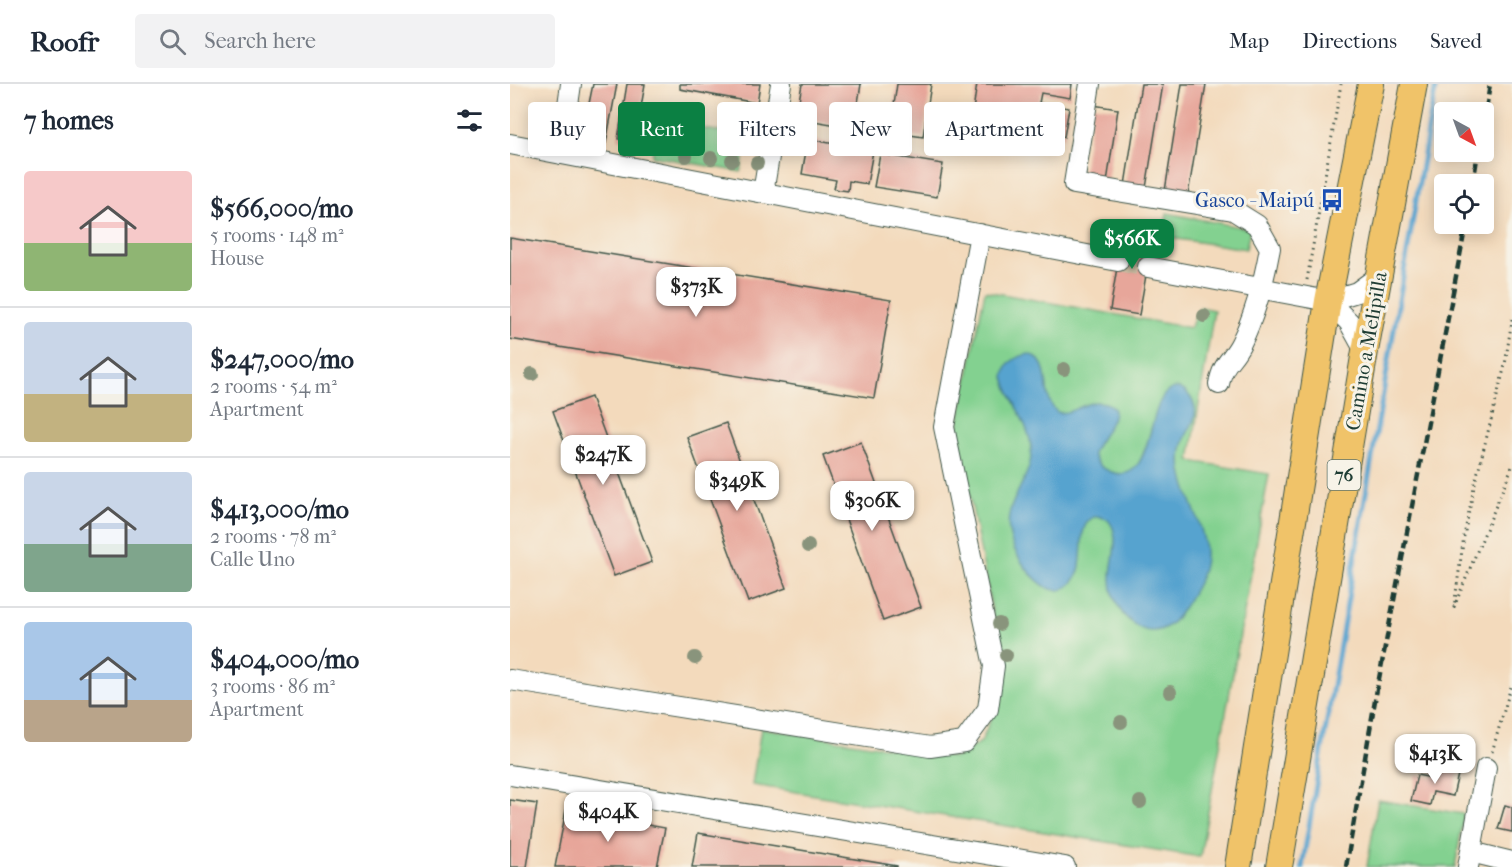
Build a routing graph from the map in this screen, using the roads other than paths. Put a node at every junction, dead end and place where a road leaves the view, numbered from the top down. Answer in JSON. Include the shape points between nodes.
{"nodes":[{"id":1,"x":571,"y":84,"type":"edge"},
{"id":2,"x":781,"y":84,"type":"edge"},
{"id":3,"x":1090,"y":84,"type":"edge"},
{"id":4,"x":1371,"y":84,"type":"edge"},
{"id":5,"x":1414,"y":84,"type":"edge"},
{"id":6,"x":568,"y":102,"type":"edge"},
{"id":7,"x":510,"y":144,"type":"edge"},
{"id":8,"x":528,"y":148,"type":"edge"},
{"id":9,"x":571,"y":156,"type":"edge"},
{"id":10,"x":763,"y":193,"type":"junction"},
{"id":11,"x":980,"y":234,"type":"junction"},
{"id":12,"x":1118,"y":261,"type":"tunnel mouth"},
{"id":13,"x":1148,"y":267,"type":"tunnel mouth"},
{"id":14,"x":1379,"y":276,"type":"junction"},
{"id":15,"x":1262,"y":289,"type":"junction"},
{"id":16,"x":1328,"y":301,"type":"junction"},
{"id":17,"x":1365,"y":351,"type":"junction"},
{"id":18,"x":1219,"y":384,"type":"dead end"},
{"id":19,"x":510,"y":680,"type":"edge"},
{"id":20,"x":1486,"y":768,"type":"road end"},
{"id":21,"x":510,"y":775,"type":"edge"},
{"id":22,"x":1469,"y":860,"type":"edge"},
{"id":23,"x":1512,"y":862,"type":"edge"},
{"id":24,"x":1065,"y":867,"type":"edge"},
{"id":25,"x":1238,"y":867,"type":"edge"},
{"id":26,"x":1279,"y":867,"type":"edge"}],
"edges":[{"from":1,"to":6,"type":"street"},
{"from":2,"to":10,"type":"street"},
{"from":3,"to":15,"type":"street","via":[[1074,184],[1233,210],[1257,225],[1270,248]]},
{"from":4,"to":16,"type":"main road","number":"76"},
{"from":5,"to":14,"type":"main road","name":"Camino a Melipilla","number":"76"},
{"from":7,"to":8,"type":"street"},
{"from":9,"to":10,"type":"street"},
{"from":10,"to":11,"type":"street"},
{"from":11,"to":12,"type":"street"},
{"from":11,"to":19,"type":"street","via":[[944,427],[994,666],[988,709],[964,742],[930,747]]},
{"from":13,"to":15,"type":"street"},
{"from":14,"to":16,"type":"street","via":[[1357,292]]},
{"from":14,"to":17,"type":"main road","name":"Camino a Melipilla","number":"76"},
{"from":15,"to":16,"type":"street"},
{"from":15,"to":18,"type":"street","via":[[1240,344],[1221,370]]},
{"from":16,"to":17,"type":"street","via":[[1349,322]]},
{"from":16,"to":25,"type":"main road","number":"76"},
{"from":17,"to":26,"type":"main road","name":"Camino a Melipilla","number":"76"},
{"from":20,"to":22,"type":"street"},
{"from":21,"to":24,"type":"street"},
{"from":22,"to":23,"type":"street"}]}
